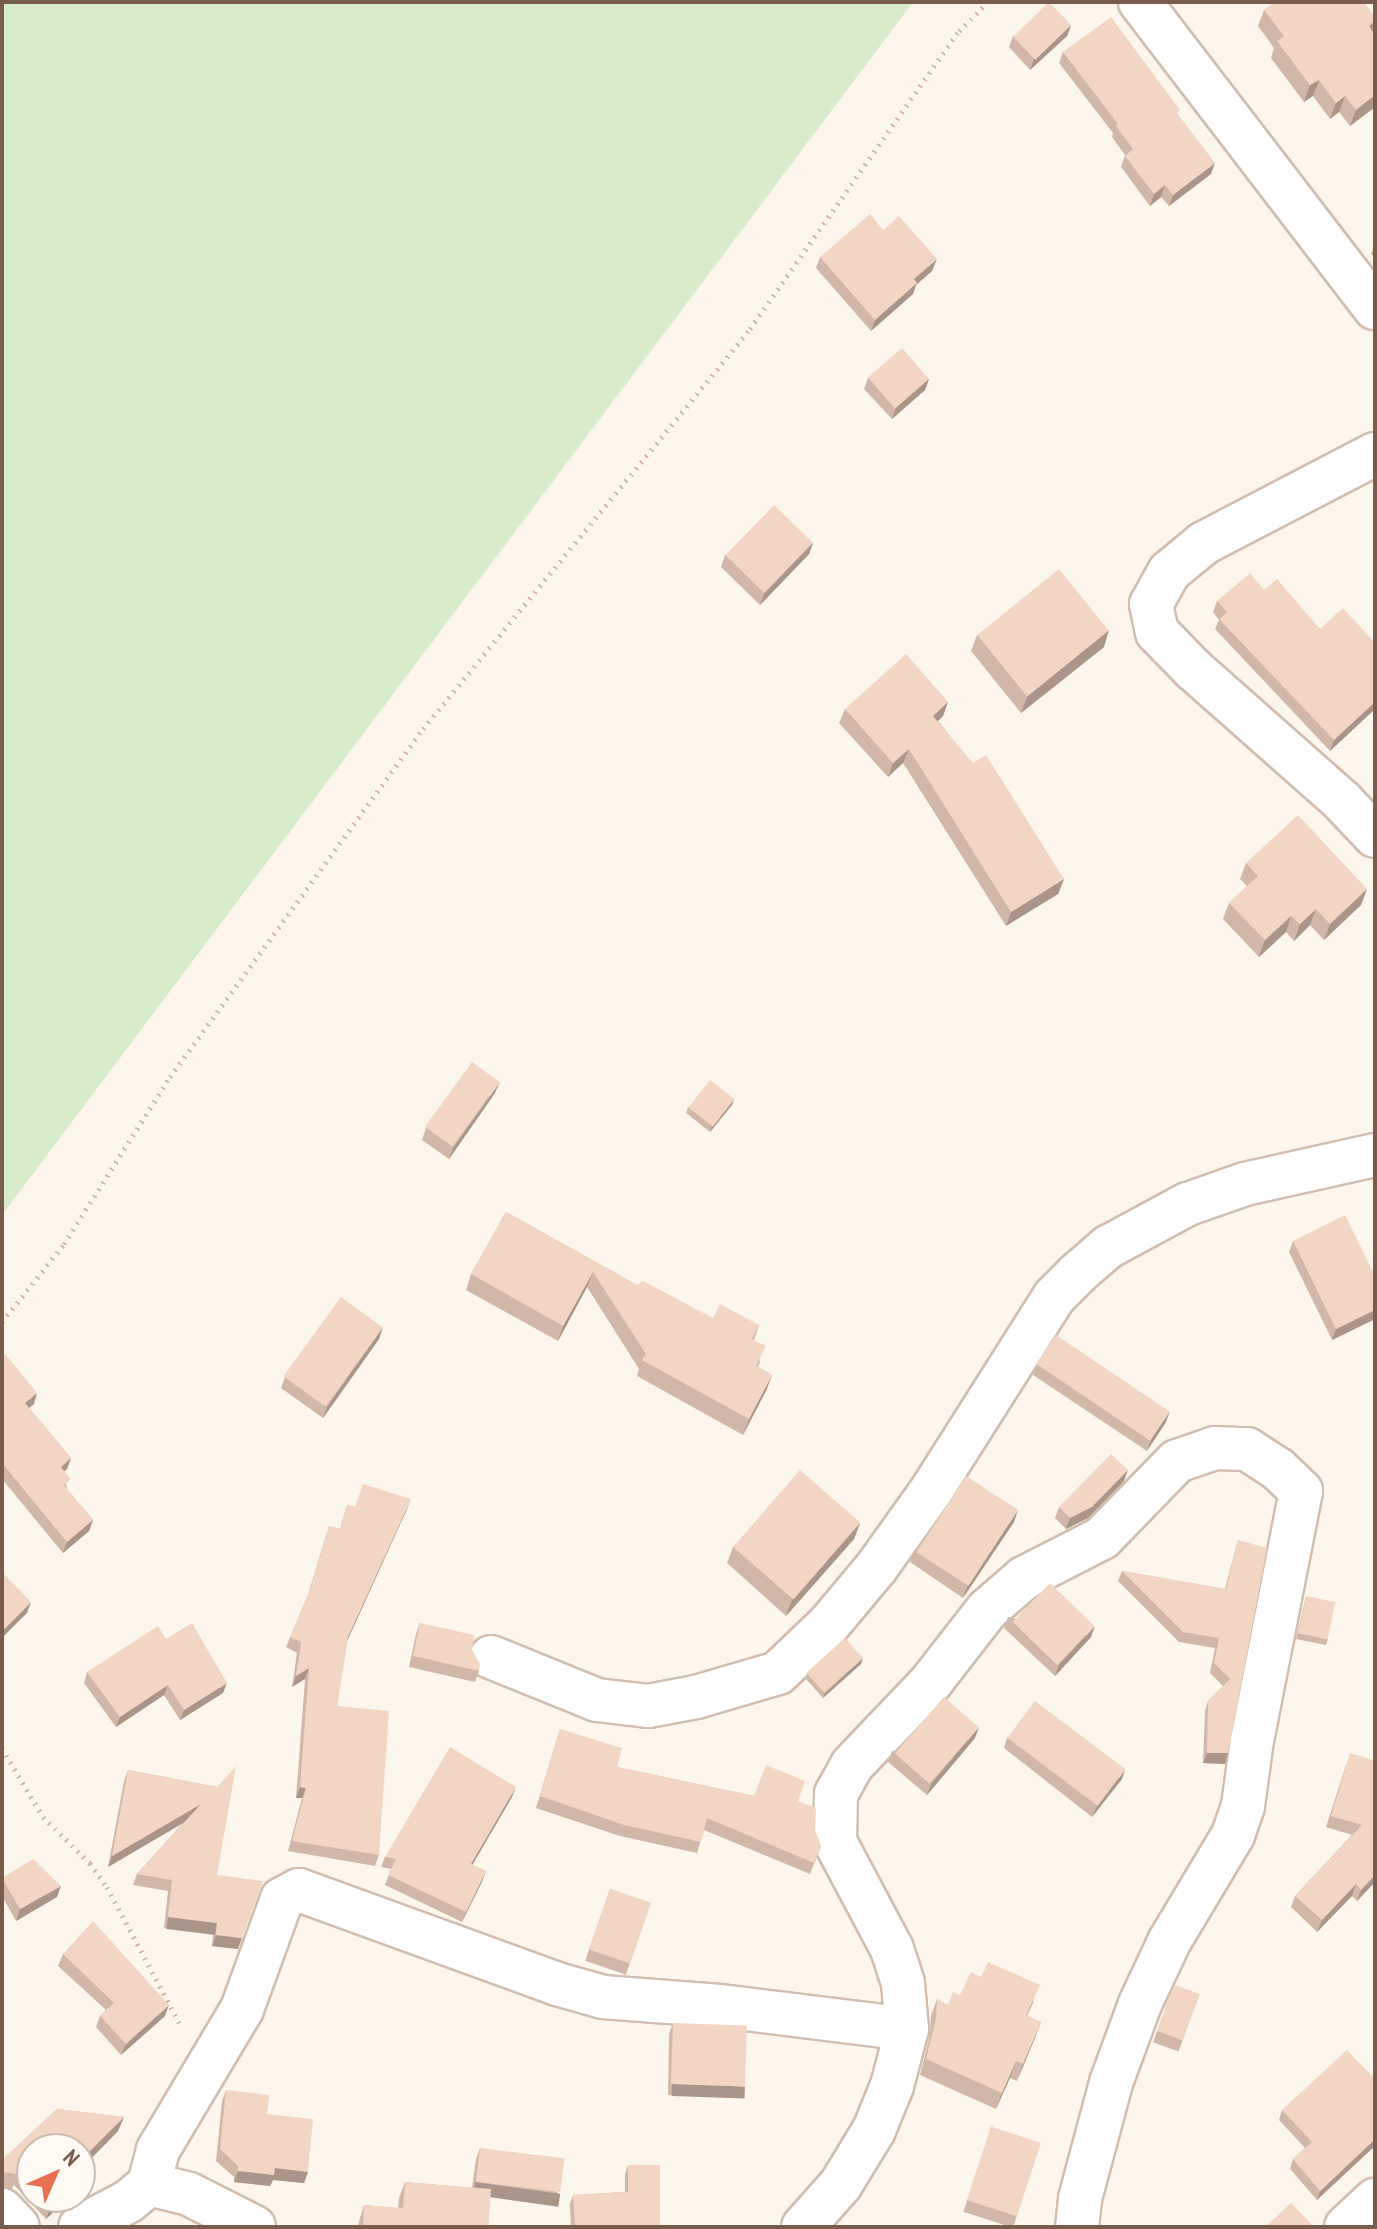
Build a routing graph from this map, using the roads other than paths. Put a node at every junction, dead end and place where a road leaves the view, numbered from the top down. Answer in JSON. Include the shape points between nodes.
{"nodes":[{"id":1,"x":1140,"y":2,"type":"edge"},
{"id":2,"x":1375,"y":308,"type":"edge"},
{"id":3,"x":1375,"y":454,"type":"edge"},
{"id":4,"x":1375,"y":836,"type":"edge"},
{"id":5,"x":1375,"y":1155,"type":"edge"},
{"id":6,"x":491,"y":1657,"type":"dead end"},
{"id":7,"x":907,"y":2029,"type":"junction"},
{"id":8,"x":149,"y":2184,"type":"junction"},
{"id":9,"x":1375,"y":2200,"type":"edge"},
{"id":10,"x":2,"y":2210,"type":"edge"},
{"id":11,"x":18,"y":2227,"type":"edge"},
{"id":12,"x":80,"y":2227,"type":"edge"},
{"id":13,"x":254,"y":2227,"type":"edge"},
{"id":14,"x":803,"y":2227,"type":"edge"},
{"id":15,"x":1077,"y":2227,"type":"edge"},
{"id":16,"x":1346,"y":2227,"type":"edge"}],
"edges":[{"from":1,"to":2,"type":"street"},
{"from":3,"to":4,"type":"street","via":[[1204,543],[1169,572],[1151,604],[1157,632]]},
{"from":5,"to":6,"type":"street","via":[[1245,1184],[1196,1201],[1108,1247],[1078,1273],[1054,1297],[876,1568],[778,1673],[648,1706],[597,1700]]},
{"from":7,"to":8,"type":"street","via":[[603,1997],[299,1890],[282,1899],[242,2009],[158,2150]]},
{"from":7,"to":14,"type":"street","via":[[874,2130],[841,2184]]},
{"from":7,"to":15,"type":"street","via":[[906,1995],[892,1949],[835,1842],[836,1794],[852,1765],[931,1682],[987,1610],[1024,1578],[1102,1538],[1177,1461],[1229,1446],[1261,1456],[1301,1491],[1243,1806],[1233,1835],[1169,1942],[1140,2004],[1111,2083]]},
{"from":8,"to":12,"type":"street"},
{"from":8,"to":13,"type":"street","via":[[189,2194]]},
{"from":9,"to":16,"type":"street"},
{"from":10,"to":11,"type":"street"}]}
